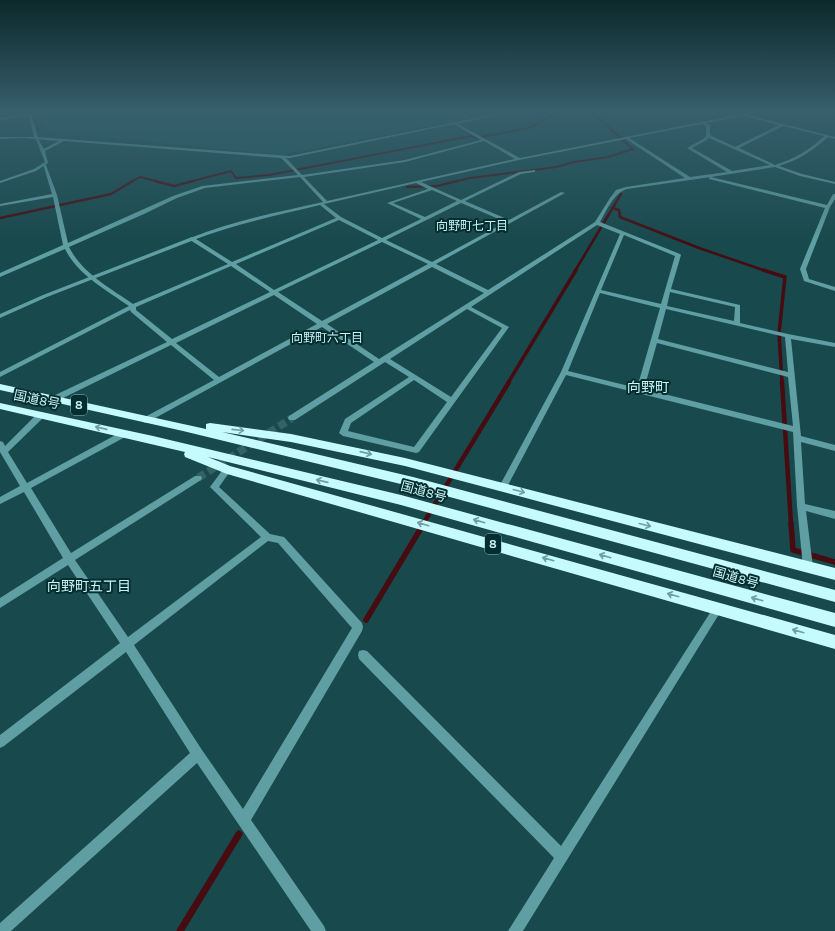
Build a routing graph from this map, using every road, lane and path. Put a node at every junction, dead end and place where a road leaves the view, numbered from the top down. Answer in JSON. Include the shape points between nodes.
{"nodes":[{"id":1,"x":45,"y":155,"type":"edge"},
{"id":2,"x":274,"y":155,"type":"edge"},
{"id":3,"x":291,"y":155,"type":"edge"},
{"id":4,"x":423,"y":155,"type":"edge"},
{"id":5,"x":512,"y":155,"type":"edge"},
{"id":6,"x":538,"y":155,"type":"edge"},
{"id":7,"x":653,"y":155,"type":"edge"},
{"id":8,"x":702,"y":155,"type":"edge"},
{"id":9,"x":752,"y":155,"type":"edge"},
{"id":10,"x":803,"y":155,"type":"edge"},
{"id":11,"x":282,"y":156,"type":"junction"},
{"id":12,"x":519,"y":159,"type":"junction"},
{"id":13,"x":44,"y":165,"type":"junction"},
{"id":14,"x":775,"y":166,"type":"junction"},
{"id":15,"x":534,"y":171,"type":"dead end"},
{"id":16,"x":732,"y":173,"type":"junction"},
{"id":17,"x":301,"y":176,"type":"junction"},
{"id":18,"x":706,"y":177,"type":"junction"},
{"id":19,"x":690,"y":179,"type":"junction"},
{"id":20,"x":0,"y":182,"type":"edge"},
{"id":21,"x":416,"y":182,"type":"junction"},
{"id":22,"x":835,"y":183,"type":"edge"},
{"id":23,"x":431,"y":189,"type":"junction"},
{"id":24,"x":563,"y":193,"type":"dead end"},
{"id":25,"x":55,"y":195,"type":"junction"},
{"id":26,"x":835,"y":195,"type":"edge"},
{"id":27,"x":461,"y":202,"type":"junction"},
{"id":28,"x":327,"y":203,"type":"junction"},
{"id":29,"x":321,"y":204,"type":"junction"},
{"id":30,"x":0,"y":205,"type":"edge"},
{"id":31,"x":828,"y":207,"type":"junction"},
{"id":32,"x":339,"y":218,"type":"junction"},
{"id":33,"x":425,"y":219,"type":"junction"},
{"id":34,"x":509,"y":222,"type":"junction"},
{"id":35,"x":597,"y":223,"type":"junction"},
{"id":36,"x":622,"y":234,"type":"junction"},
{"id":37,"x":192,"y":239,"type":"junction"},
{"id":38,"x":383,"y":240,"type":"junction"},
{"id":39,"x":66,"y":246,"type":"junction"},
{"id":40,"x":232,"y":264,"type":"junction"},
{"id":41,"x":431,"y":264,"type":"junction"},
{"id":42,"x":0,"y":275,"type":"edge"},
{"id":43,"x":91,"y":277,"type":"junction"},
{"id":44,"x":668,"y":290,"type":"junction"},
{"id":45,"x":835,"y":290,"type":"edge"},
{"id":46,"x":598,"y":291,"type":"junction"},
{"id":47,"x":275,"y":292,"type":"junction"},
{"id":48,"x":489,"y":293,"type":"junction"},
{"id":49,"x":133,"y":306,"type":"junction"},
{"id":50,"x":663,"y":306,"type":"junction"},
{"id":51,"x":467,"y":307,"type":"junction"},
{"id":52,"x":0,"y":316,"type":"edge"},
{"id":53,"x":323,"y":324,"type":"junction"},
{"id":54,"x":737,"y":324,"type":"junction"},
{"id":55,"x":785,"y":335,"type":"junction"},
{"id":56,"x":654,"y":340,"type":"junction"},
{"id":57,"x":172,"y":342,"type":"junction"},
{"id":58,"x":835,"y":346,"type":"edge"},
{"id":59,"x":383,"y":361,"type":"junction"},
{"id":60,"x":564,"y":372,"type":"junction"},
{"id":61,"x":789,"y":374,"type":"junction"},
{"id":62,"x":0,"y":375,"type":"edge"},
{"id":63,"x":413,"y":378,"type":"junction"},
{"id":64,"x":219,"y":381,"type":"junction"},
{"id":65,"x":0,"y":387,"type":"edge"},
{"id":66,"x":640,"y":391,"type":"junction"},
{"id":67,"x":54,"y":399,"type":"junction"},
{"id":68,"x":451,"y":401,"type":"junction"},
{"id":69,"x":0,"y":406,"type":"edge"},
{"id":70,"x":41,"y":415,"type":"junction"},
{"id":71,"x":292,"y":418,"type":"tunnel mouth"},
{"id":72,"x":146,"y":420,"type":"junction"},
{"id":73,"x":158,"y":422,"type":"junction"},
{"id":74,"x":124,"y":434,"type":"junction"},
{"id":75,"x":797,"y":434,"type":"junction"},
{"id":76,"x":153,"y":440,"type":"junction"},
{"id":77,"x":2,"y":448,"type":"edge"},
{"id":78,"x":835,"y":448,"type":"edge"},
{"id":79,"x":227,"y":470,"type":"junction"},
{"id":80,"x":198,"y":478,"type":"tunnel mouth"},
{"id":81,"x":503,"y":487,"type":"junction"},
{"id":82,"x":25,"y":488,"type":"junction"},
{"id":83,"x":0,"y":501,"type":"edge"},
{"id":84,"x":801,"y":506,"type":"junction"},
{"id":85,"x":835,"y":515,"type":"edge"},
{"id":86,"x":267,"y":537,"type":"junction"},
{"id":87,"x":69,"y":559,"type":"junction"},
{"id":88,"x":808,"y":566,"type":"junction"},
{"id":89,"x":835,"y":574,"type":"edge"},
{"id":90,"x":835,"y":596,"type":"edge"},
{"id":91,"x":0,"y":603,"type":"edge"},
{"id":92,"x":718,"y":608,"type":"junction"},
{"id":93,"x":835,"y":620,"type":"edge"},
{"id":94,"x":835,"y":642,"type":"edge"},
{"id":95,"x":127,"y":644,"type":"junction"},
{"id":96,"x":363,"y":655,"type":"dead end"},
{"id":97,"x":0,"y":742,"type":"edge"},
{"id":98,"x":198,"y":754,"type":"junction"},
{"id":99,"x":244,"y":820,"type":"junction"},
{"id":100,"x":561,"y":856,"type":"junction"},
{"id":101,"x":1,"y":931,"type":"edge"},
{"id":102,"x":319,"y":931,"type":"edge"},
{"id":103,"x":515,"y":931,"type":"edge"}],
"edges":[{"from":1,"to":13,"type":"street","via":[[47,162]]},
{"from":2,"to":11,"type":"street"},
{"from":3,"to":11,"type":"street"},
{"from":4,"to":17,"type":"street"},
{"from":5,"to":12,"type":"street"},
{"from":6,"to":12,"type":"street"},
{"from":7,"to":19,"type":"street"},
{"from":8,"to":16,"type":"street"},
{"from":9,"to":14,"type":"street"},
{"from":10,"to":14,"type":"street"},
{"from":11,"to":17,"type":"street"},
{"from":12,"to":21,"type":"street"},
{"from":13,"to":20,"type":"street"},
{"from":13,"to":25,"type":"street"},
{"from":14,"to":16,"type":"street"},
{"from":14,"to":22,"type":"street"},
{"from":15,"to":27,"type":"street","via":[[520,173]]},
{"from":16,"to":18,"type":"street"},
{"from":17,"to":28,"type":"street"},
{"from":17,"to":39,"type":"street","via":[[204,187],[174,197]]},
{"from":18,"to":19,"type":"street"},
{"from":18,"to":31,"type":"street"},
{"from":19,"to":35,"type":"street","via":[[618,191]]},
{"from":21,"to":23,"type":"street"},
{"from":21,"to":28,"type":"street"},
{"from":23,"to":27,"type":"street"},
{"from":23,"to":33,"type":"street","via":[[390,203]]},
{"from":24,"to":34,"type":"street"},
{"from":25,"to":30,"type":"street"},
{"from":25,"to":39,"type":"street"},
{"from":26,"to":31,"type":"street"},
{"from":27,"to":33,"type":"street"},
{"from":27,"to":34,"type":"street"},
{"from":28,"to":29,"type":"street"},
{"from":29,"to":32,"type":"street"},
{"from":29,"to":37,"type":"street","via":[[218,229]]},
{"from":31,"to":45,"type":"street","via":[[803,269],[806,280]]},
{"from":32,"to":38,"type":"street"},
{"from":32,"to":40,"type":"street"},
{"from":33,"to":38,"type":"street"},
{"from":34,"to":41,"type":"street"},
{"from":35,"to":36,"type":"street"},
{"from":35,"to":48,"type":"street"},
{"from":36,"to":44,"type":"street","via":[[678,255]]},
{"from":36,"to":46,"type":"street"},
{"from":37,"to":40,"type":"street"},
{"from":37,"to":43,"type":"street"},
{"from":38,"to":41,"type":"street"},
{"from":38,"to":47,"type":"street"},
{"from":39,"to":42,"type":"street"},
{"from":39,"to":43,"type":"street"},
{"from":40,"to":47,"type":"street"},
{"from":40,"to":49,"type":"street"},
{"from":41,"to":48,"type":"street"},
{"from":41,"to":53,"type":"street"},
{"from":43,"to":49,"type":"street"},
{"from":43,"to":52,"type":"street"},
{"from":44,"to":50,"type":"street"},
{"from":44,"to":54,"type":"street","via":[[738,306]]},
{"from":46,"to":50,"type":"street"},
{"from":46,"to":60,"type":"street"},
{"from":47,"to":53,"type":"street"},
{"from":47,"to":57,"type":"street"},
{"from":48,"to":51,"type":"street"},
{"from":49,"to":57,"type":"street","via":[[134,311]]},
{"from":49,"to":62,"type":"street"},
{"from":50,"to":54,"type":"street"},
{"from":50,"to":56,"type":"street"},
{"from":51,"to":59,"type":"street"},
{"from":51,"to":68,"type":"street","via":[[506,327]]},
{"from":53,"to":59,"type":"street"},
{"from":53,"to":64,"type":"street"},
{"from":54,"to":55,"type":"street"},
{"from":55,"to":58,"type":"street"},
{"from":55,"to":61,"type":"street"},
{"from":56,"to":61,"type":"street"},
{"from":56,"to":66,"type":"street"},
{"from":57,"to":64,"type":"street"},
{"from":57,"to":67,"type":"street"},
{"from":59,"to":63,"type":"street"},
{"from":59,"to":71,"type":"street"},
{"from":60,"to":66,"type":"street"},
{"from":60,"to":81,"type":"street"},
{"from":61,"to":75,"type":"street"},
{"from":63,"to":68,"type":"street"},
{"from":63,"to":68,"type":"street","via":[[348,420],[344,433],[416,450]]},
{"from":64,"to":72,"type":"street"},
{"from":65,"to":67,"type":"highway","name":"国道8号","number":"8"},
{"from":66,"to":75,"type":"street"},
{"from":67,"to":72,"type":"highway","name":"国道8号","number":"8"},
{"from":69,"to":70,"type":"highway","name":"国道8号","number":"8"},
{"from":74,"to":70,"type":"highway","name":"国道8号","number":"8","one_way":true},
{"from":70,"to":77,"type":"street"},
{"from":72,"to":73,"type":"highway","name":"国道8号","number":"8"},
{"from":73,"to":81,"type":"highway","number":"8","one_way":true,"via":[[242,431],[325,444]]},
{"from":73,"to":90,"type":"highway","name":"国道8号","number":"8","via":[[413,482]]},
{"from":74,"to":76,"type":"highway","name":"国道8号","number":"8"},
{"from":74,"to":82,"type":"street"},
{"from":75,"to":78,"type":"street"},
{"from":75,"to":84,"type":"street"},
{"from":76,"to":79,"type":"highway","number":"8"},
{"from":93,"to":76,"type":"highway","name":"国道8号","number":"8","one_way":true,"via":[[401,500]]},
{"from":77,"to":82,"type":"street"},
{"from":79,"to":86,"type":"street","via":[[214,487]]},
{"from":92,"to":79,"type":"highway","number":"8","one_way":true},
{"from":80,"to":87,"type":"street"},
{"from":81,"to":88,"type":"highway","number":"8","one_way":true},
{"from":82,"to":83,"type":"street"},
{"from":82,"to":87,"type":"street"},
{"from":84,"to":85,"type":"street"},
{"from":84,"to":88,"type":"street"},
{"from":86,"to":95,"type":"street"},
{"from":86,"to":99,"type":"street","via":[[281,540],[358,627]]},
{"from":87,"to":91,"type":"street"},
{"from":87,"to":95,"type":"street"},
{"from":88,"to":89,"type":"highway","number":"8"},
{"from":94,"to":92,"type":"highway","number":"8","one_way":true},
{"from":92,"to":100,"type":"street"},
{"from":95,"to":97,"type":"street"},
{"from":95,"to":98,"type":"street"},
{"from":96,"to":100,"type":"street"},
{"from":98,"to":99,"type":"street"},
{"from":98,"to":101,"type":"street"},
{"from":99,"to":102,"type":"street"},
{"from":100,"to":103,"type":"street"}]}
